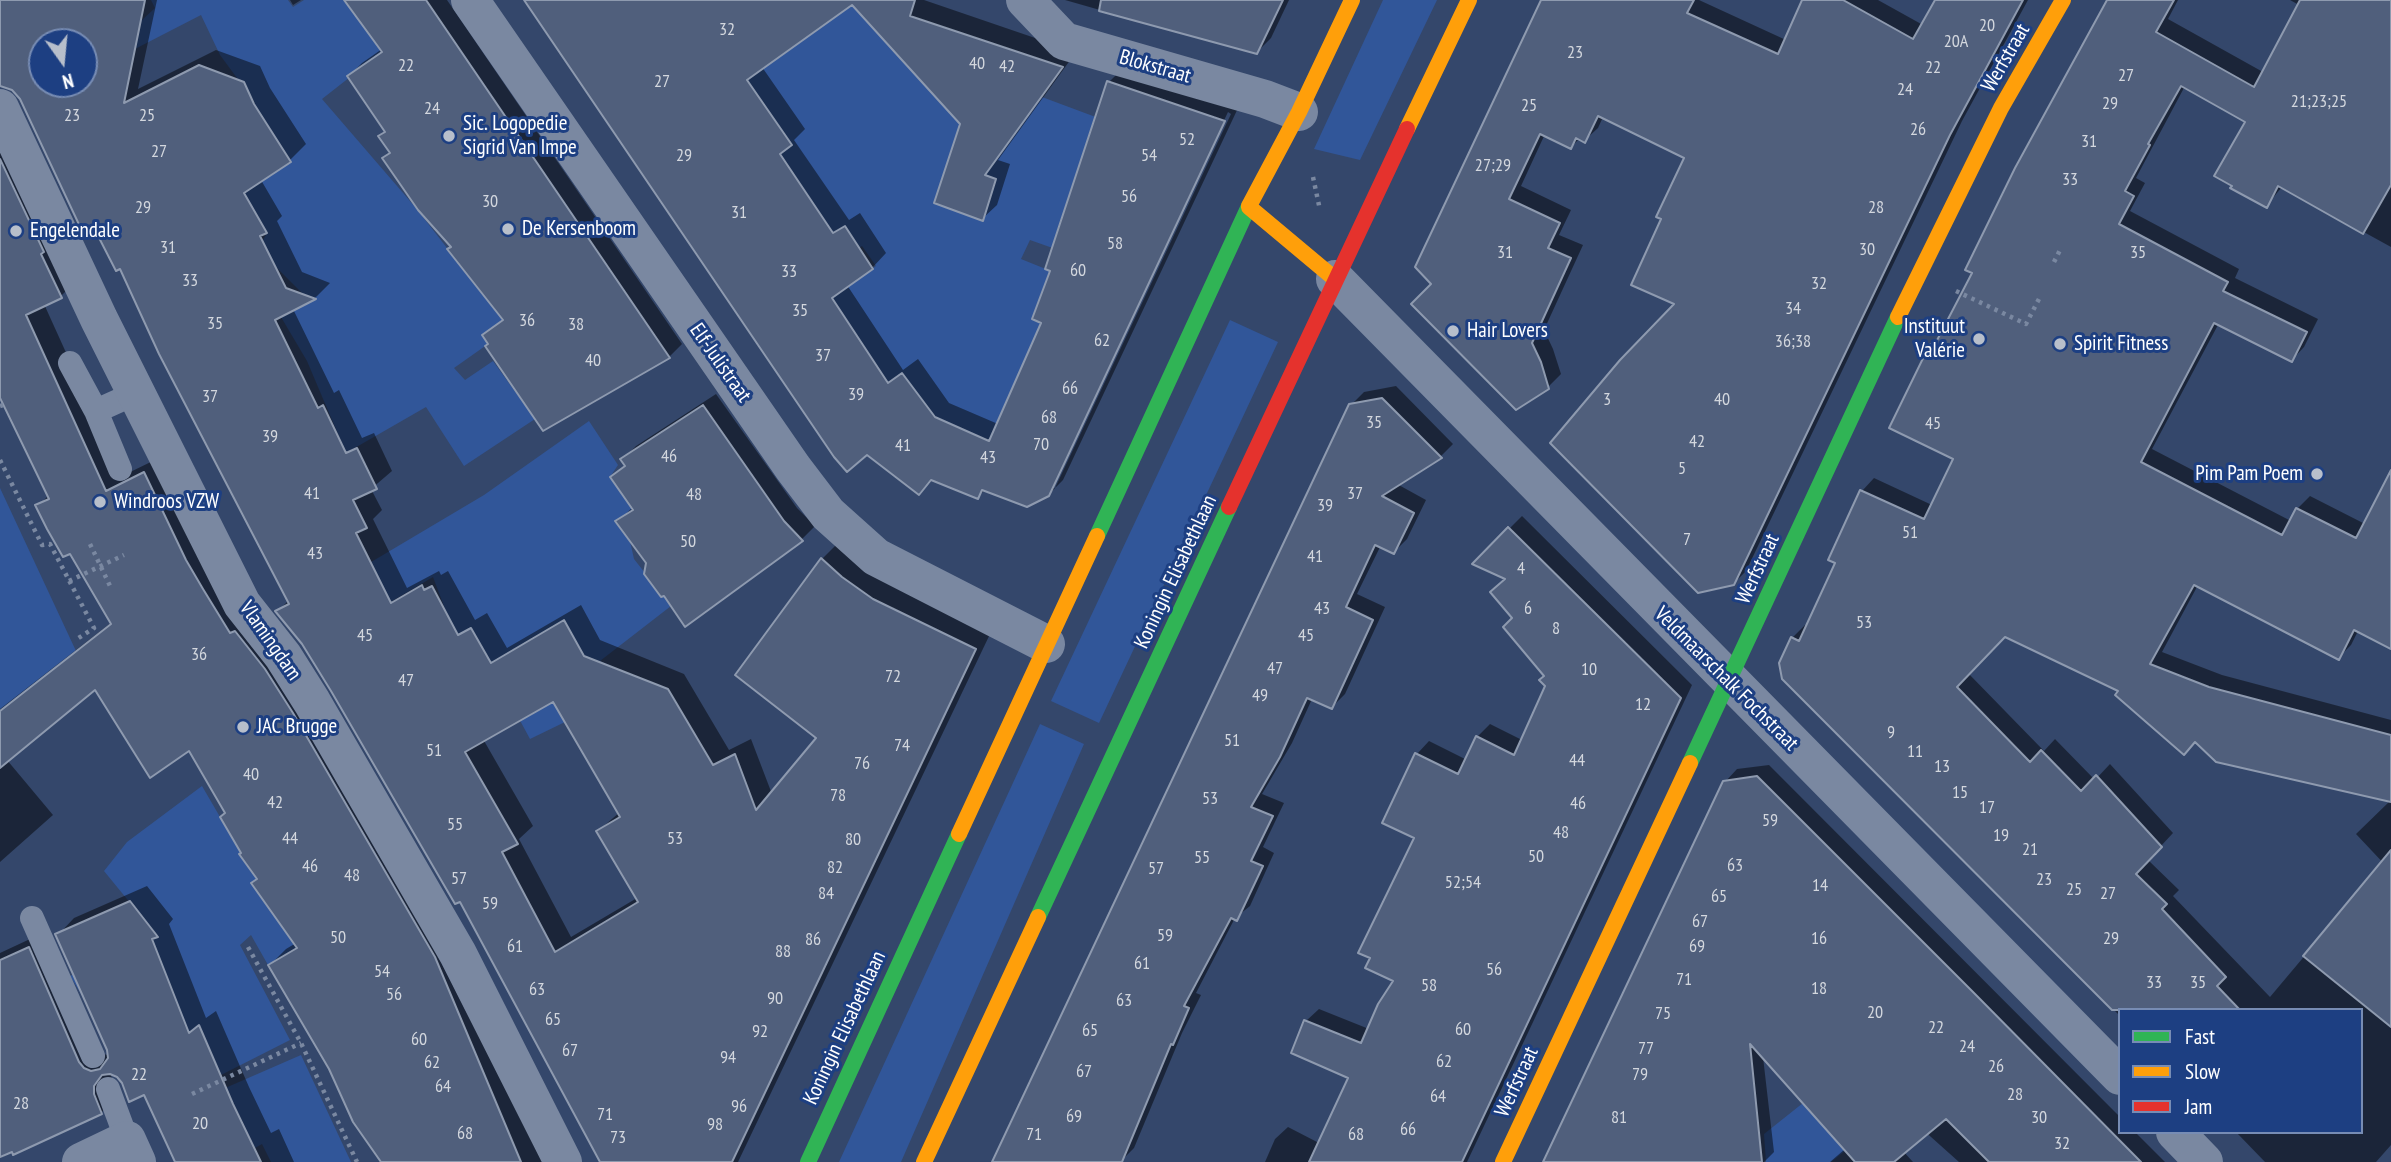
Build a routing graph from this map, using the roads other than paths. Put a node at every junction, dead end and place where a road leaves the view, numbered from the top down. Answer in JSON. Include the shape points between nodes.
{"nodes":[{"id":1,"x":470,"y":0,"type":"edge"},
{"id":2,"x":1025,"y":0,"type":"edge"},
{"id":3,"x":1352,"y":0,"type":"edge"},
{"id":4,"x":1469,"y":0,"type":"edge"},
{"id":5,"x":2063,"y":0,"type":"edge"},
{"id":6,"x":0,"y":108,"type":"edge"},
{"id":7,"x":1299,"y":112,"type":"junction"},
{"id":8,"x":1250,"y":207,"type":"junction"},
{"id":9,"x":1335,"y":279,"type":"junction"},
{"id":10,"x":70,"y":363,"type":"dead end"},
{"id":11,"x":136,"y":393,"type":"junction"},
{"id":12,"x":96,"y":411,"type":"junction"},
{"id":13,"x":120,"y":469,"type":"dead end"},
{"id":14,"x":1046,"y":644,"type":"junction"},
{"id":15,"x":1729,"y":681,"type":"junction"},
{"id":16,"x":32,"y":918,"type":"dead end"},
{"id":17,"x":93,"y":1056,"type":"dead end"},
{"id":18,"x":2118,"y":1074,"type":"edge"},
{"id":19,"x":108,"y":1089,"type":"dead end"},
{"id":20,"x":2177,"y":1134,"type":"edge"},
{"id":21,"x":132,"y":1151,"type":"edge"},
{"id":22,"x":80,"y":1162,"type":"edge"},
{"id":23,"x":563,"y":1162,"type":"edge"},
{"id":24,"x":808,"y":1162,"type":"edge"},
{"id":25,"x":924,"y":1162,"type":"edge"},
{"id":26,"x":1503,"y":1162,"type":"edge"},
{"id":27,"x":2204,"y":1162,"type":"edge"}],
"edges":[{"from":1,"to":14,"type":"street","name":"Elf-Julistraat","via":[[828,514],[876,557]]},
{"from":2,"to":7,"type":"street","name":"Blokstraat","via":[[1064,41]]},
{"from":3,"to":7,"type":"main road","name":"Koningin Elisabethlaan"},
{"from":4,"to":9,"type":"main road","name":"Koningin Elisabethlaan"},
{"from":5,"to":15,"type":"main road","name":"Werfstraat","via":[[2001,108],[1919,273]]},
{"from":6,"to":11,"type":"street","name":"Vlamingdam"},
{"from":7,"to":8,"type":"main road","name":"Koningin Elisabethlaan"},
{"from":8,"to":9,"type":"main road"},
{"from":8,"to":14,"type":"main road","name":"Koningin Elisabethlaan"},
{"from":9,"to":15,"type":"street","name":"Veldmaarschalk Fochstraat"},
{"from":9,"to":25,"type":"main road","name":"Koningin Elisabethlaan"},
{"from":10,"to":12,"type":"lane"},
{"from":11,"to":12,"type":"lane"},
{"from":11,"to":23,"type":"street","name":"Vlamingdam","via":[[242,604],[312,702],[458,954]]},
{"from":12,"to":13,"type":"lane"},
{"from":14,"to":24,"type":"main road","name":"Koningin Elisabethlaan"},
{"from":15,"to":18,"type":"street","name":"Veldmaarschalk Fochstraat"},
{"from":15,"to":26,"type":"main road","name":"Werfstraat"},
{"from":16,"to":17,"type":"lane"},
{"from":19,"to":21,"type":"lane"},
{"from":20,"to":27,"type":"street"},
{"from":21,"to":22,"type":"street"}]}
